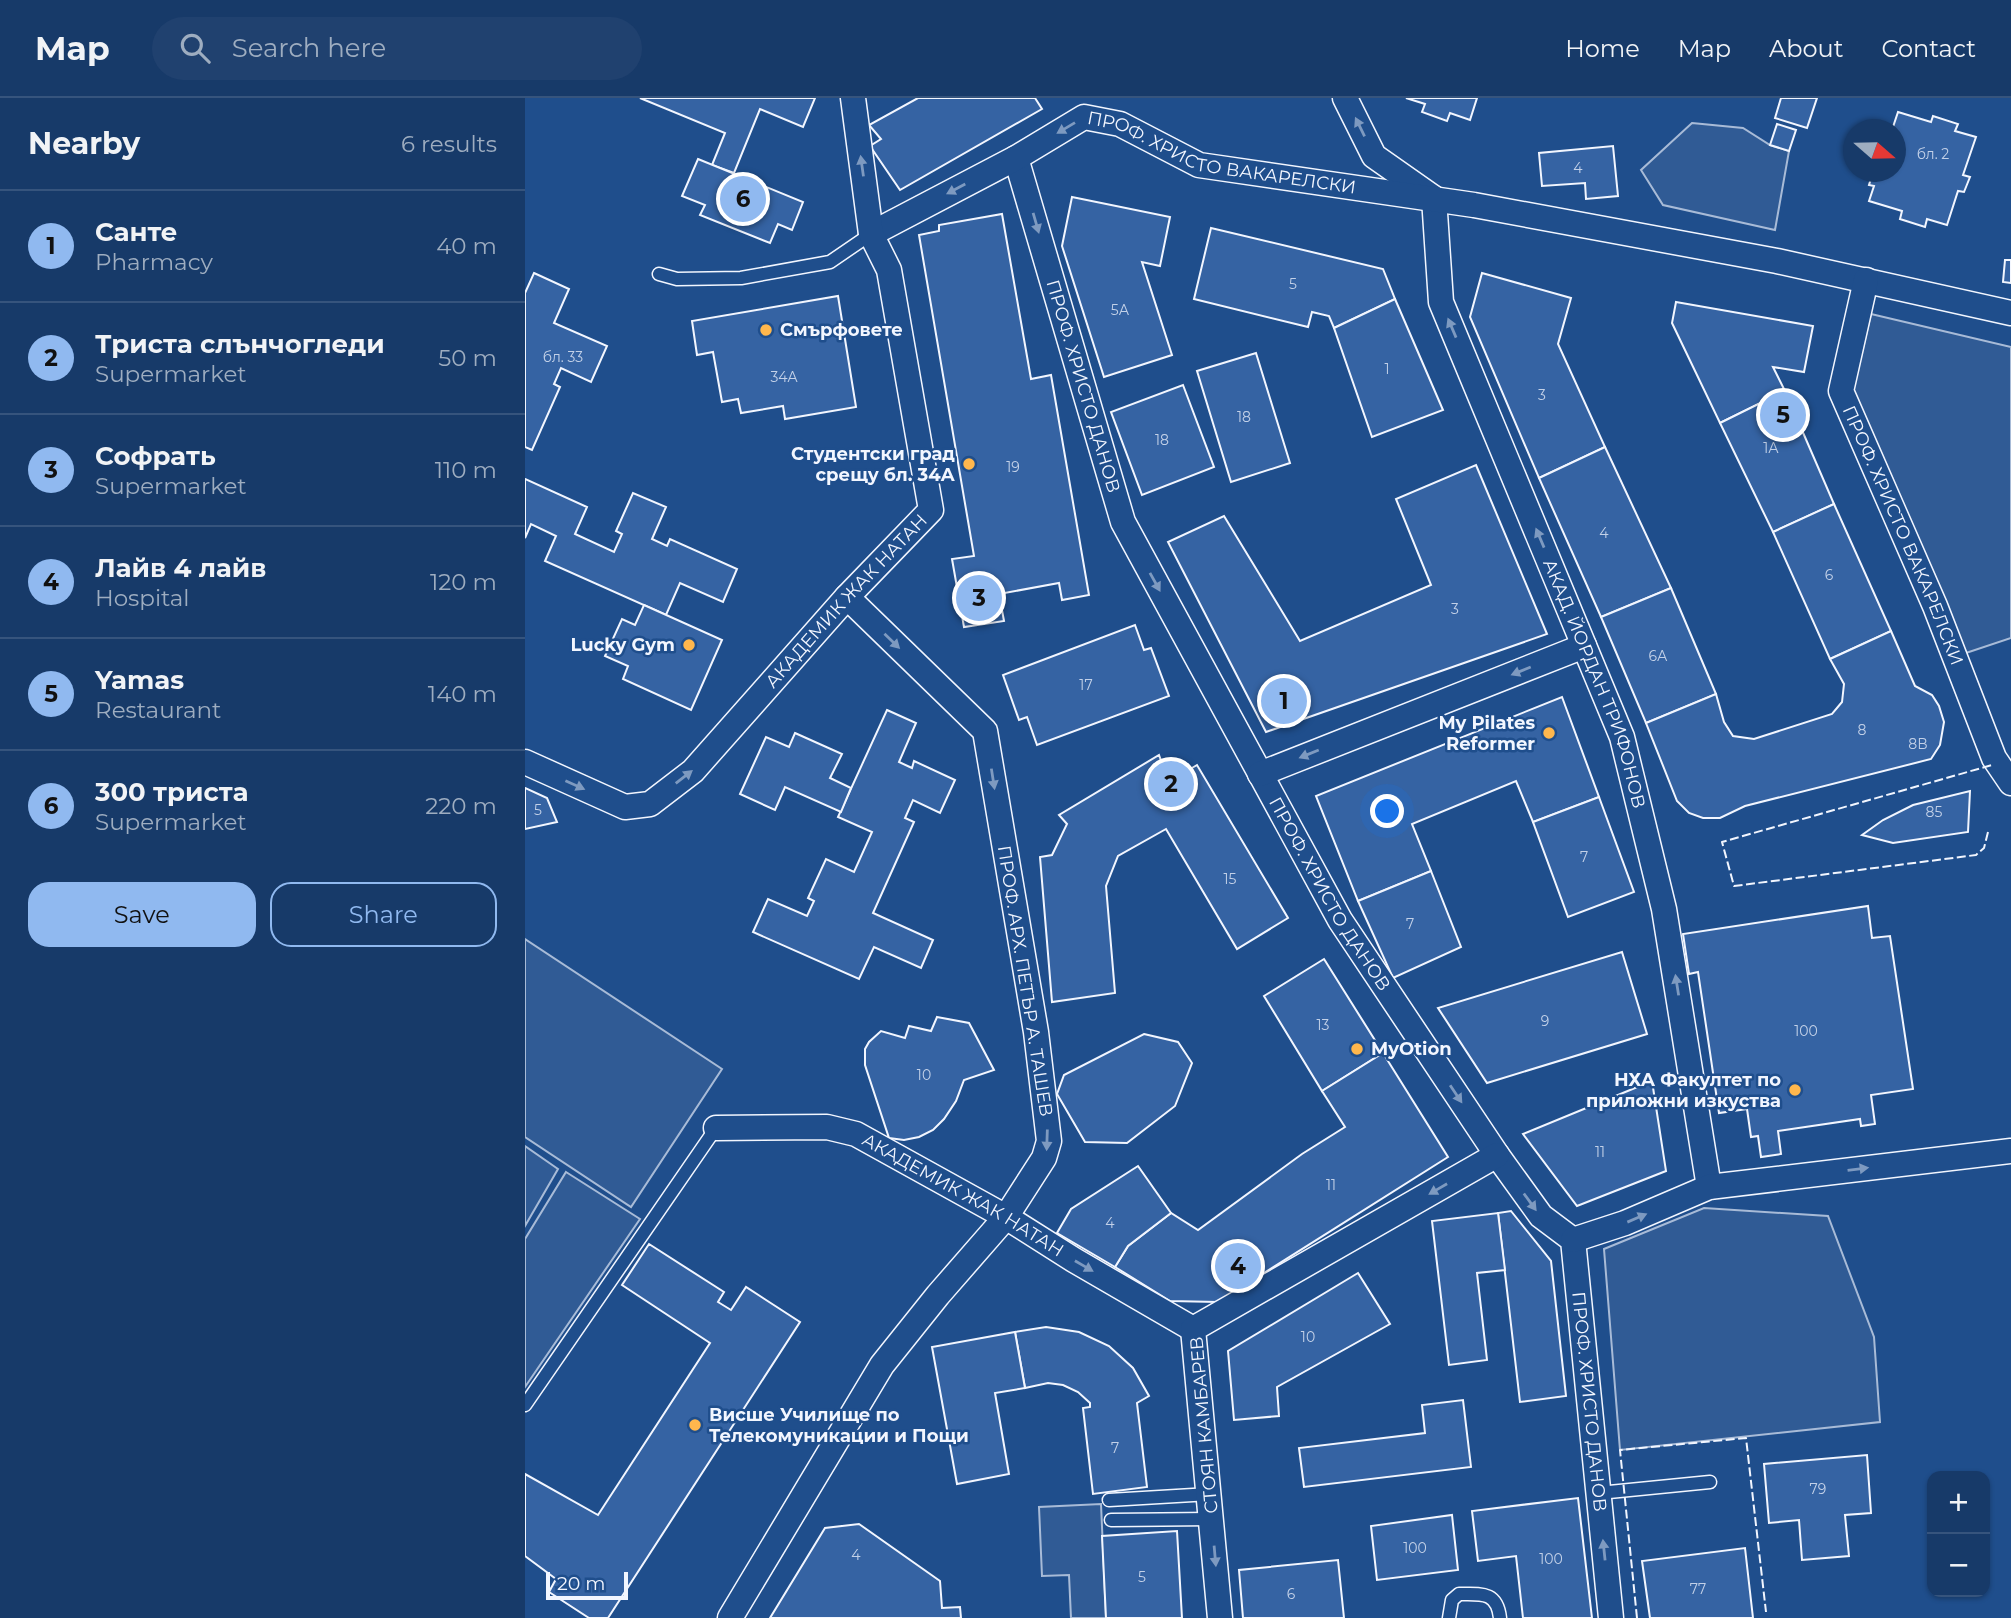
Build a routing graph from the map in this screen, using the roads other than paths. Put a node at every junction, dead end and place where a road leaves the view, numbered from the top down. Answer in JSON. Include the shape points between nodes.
{"nodes":[{"id":1,"x":853,"y":98,"type":"edge"},
{"id":2,"x":1345,"y":98,"type":"edge"},
{"id":3,"x":1016,"y":158,"type":"junction"},
{"id":4,"x":1434,"y":198,"type":"junction"},
{"id":5,"x":871,"y":234,"type":"junction"},
{"id":6,"x":659,"y":274,"type":"dead end"},
{"id":7,"x":1866,"y":280,"type":"junction"},
{"id":8,"x":2011,"y":313,"type":"edge"},
{"id":9,"x":847,"y":597,"type":"junction"},
{"id":10,"x":1584,"y":646,"type":"junction"},
{"id":11,"x":525,"y":762,"type":"edge"},
{"id":12,"x":1260,"y":774,"type":"junction"},
{"id":13,"x":2011,"y":783,"type":"edge"},
{"id":14,"x":716,"y":1128,"type":"joint"},
{"id":15,"x":2011,"y":1151,"type":"edge"},
{"id":16,"x":1497,"y":1155,"type":"junction"},
{"id":17,"x":1709,"y":1187,"type":"junction"},
{"id":18,"x":1006,"y":1217,"type":"junction"},
{"id":19,"x":1573,"y":1240,"type":"junction"},
{"id":20,"x":1193,"y":1329,"type":"junction"},
{"id":21,"x":525,"y":1405,"type":"edge"},
{"id":22,"x":1710,"y":1482,"type":"dead end"},
{"id":23,"x":1598,"y":1493,"type":"junction"},
{"id":24,"x":1210,"y":1494,"type":"junction"},
{"id":25,"x":1109,"y":1500,"type":"dead end"},
{"id":26,"x":1212,"y":1519,"type":"junction"},
{"id":27,"x":1111,"y":1520,"type":"dead end"},
{"id":28,"x":730,"y":1618,"type":"edge"},
{"id":29,"x":1220,"y":1618,"type":"edge"},
{"id":30,"x":1449,"y":1618,"type":"edge"},
{"id":31,"x":1500,"y":1618,"type":"edge"},
{"id":32,"x":1611,"y":1618,"type":"edge"}],
"edges":[{"from":5,"to":1,"type":"street","name":"АКАДЕМИК ЖАК НАТАН","one_way":true},
{"from":4,"to":2,"type":"street","name":"ПРОФ. ХРИСТО ВАКАРЕЛСКИ","one_way":true,"via":[[1374,156]]},
{"from":4,"to":3,"type":"street","name":"ПРОФ. ХРИСТО ВАКАРЕЛСКИ","one_way":true,"via":[[1199,165],[1120,124],[1084,117]]},
{"from":3,"to":5,"type":"street","name":"ПРОФ. ХРИСТО ВАКАРЕЛСКИ","one_way":true},
{"from":3,"to":12,"type":"street","name":"ПРОФ. ХРИСТО ДАНОВ","one_way":true,"via":[[1123,522]]},
{"from":4,"to":7,"type":"street","name":"ПРОФ. ХРИСТО ВАКАРЕЛСКИ"},
{"from":10,"to":4,"type":"street","name":"АКАД. ЙОРДАН ТРИФОНОВ","one_way":true,"via":[[1441,302]]},
{"from":5,"to":6,"type":"lane","via":[[831,262],[741,278],[677,279]]},
{"from":5,"to":9,"type":"street","name":"АКАДЕМИК ЖАК НАТАН","via":[[889,270],[931,510]]},
{"from":7,"to":8,"type":"street","name":"ПРОФ. ХРИСТО ВАКАРЕЛСКИ"},
{"from":7,"to":13,"type":"street","name":"ПРОФ. ХРИСТО ВАКАРЕЛСКИ","via":[[1842,391],[1935,606],[1994,758]]},
{"from":11,"to":9,"type":"street","name":"АКАДЕМИК ЖАК НАТАН","one_way":true,"via":[[625,807],[650,804],[692,771]]},
{"from":9,"to":18,"type":"street","name":"ПРОФ. АРХ. ПЕТЪР А. ТАШЕВ","one_way":true,"via":[[985,731],[1036,1032],[1049,1141],[1044,1158]]},
{"from":10,"to":12,"type":"street","one_way":true},
{"from":17,"to":10,"type":"street","name":"АКАД. ЙОРДАН ТРИФОНОВ","one_way":true,"via":[[1664,909],[1622,737]]},
{"from":12,"to":16,"type":"street","name":"ПРОФ. ХРИСТО ДАНОВ","one_way":true,"via":[[1340,920]]},
{"from":14,"to":18,"type":"street","name":"АКАДЕМИК ЖАК НАТАН","via":[[827,1127],[856,1134]]},
{"from":14,"to":21,"type":"lane"},
{"from":17,"to":15,"type":"street","one_way":true},
{"from":16,"to":19,"type":"street","name":"ПРОФ. ХРИСТО ДАНОВ","one_way":true,"via":[[1541,1216]]},
{"from":16,"to":20,"type":"street","name":"СТОЯН КАМБАРЕВ","one_way":true},
{"from":19,"to":17,"type":"street","one_way":true},
{"from":18,"to":20,"type":"street","name":"АКАДЕМИК ЖАК НАТАН","one_way":true},
{"from":18,"to":28,"type":"street","name":"ПРОФ. АРХ. ПЕТЪР А. ТАШЕВ","via":[[882,1365]]},
{"from":19,"to":23,"type":"street","name":"ПРОФ. ХРИСТО ДАНОВ"},
{"from":20,"to":24,"type":"street","name":"СТОЯН КАМБАРЕВ"},
{"from":22,"to":23,"type":"lane"},
{"from":32,"to":23,"type":"street","name":"ПРОФ. ХРИСТО ДАНОВ","one_way":true},
{"from":24,"to":25,"type":"lane"},
{"from":24,"to":26,"type":"street","name":"СТОЯН КАМБАРЕВ"},
{"from":26,"to":27,"type":"lane"},
{"from":26,"to":29,"type":"street","name":"СТОЯН КАМБАРЕВ","one_way":true},
{"from":30,"to":31,"type":"lane","via":[[1459,1594],[1482,1594],[1498,1605]]}]}
